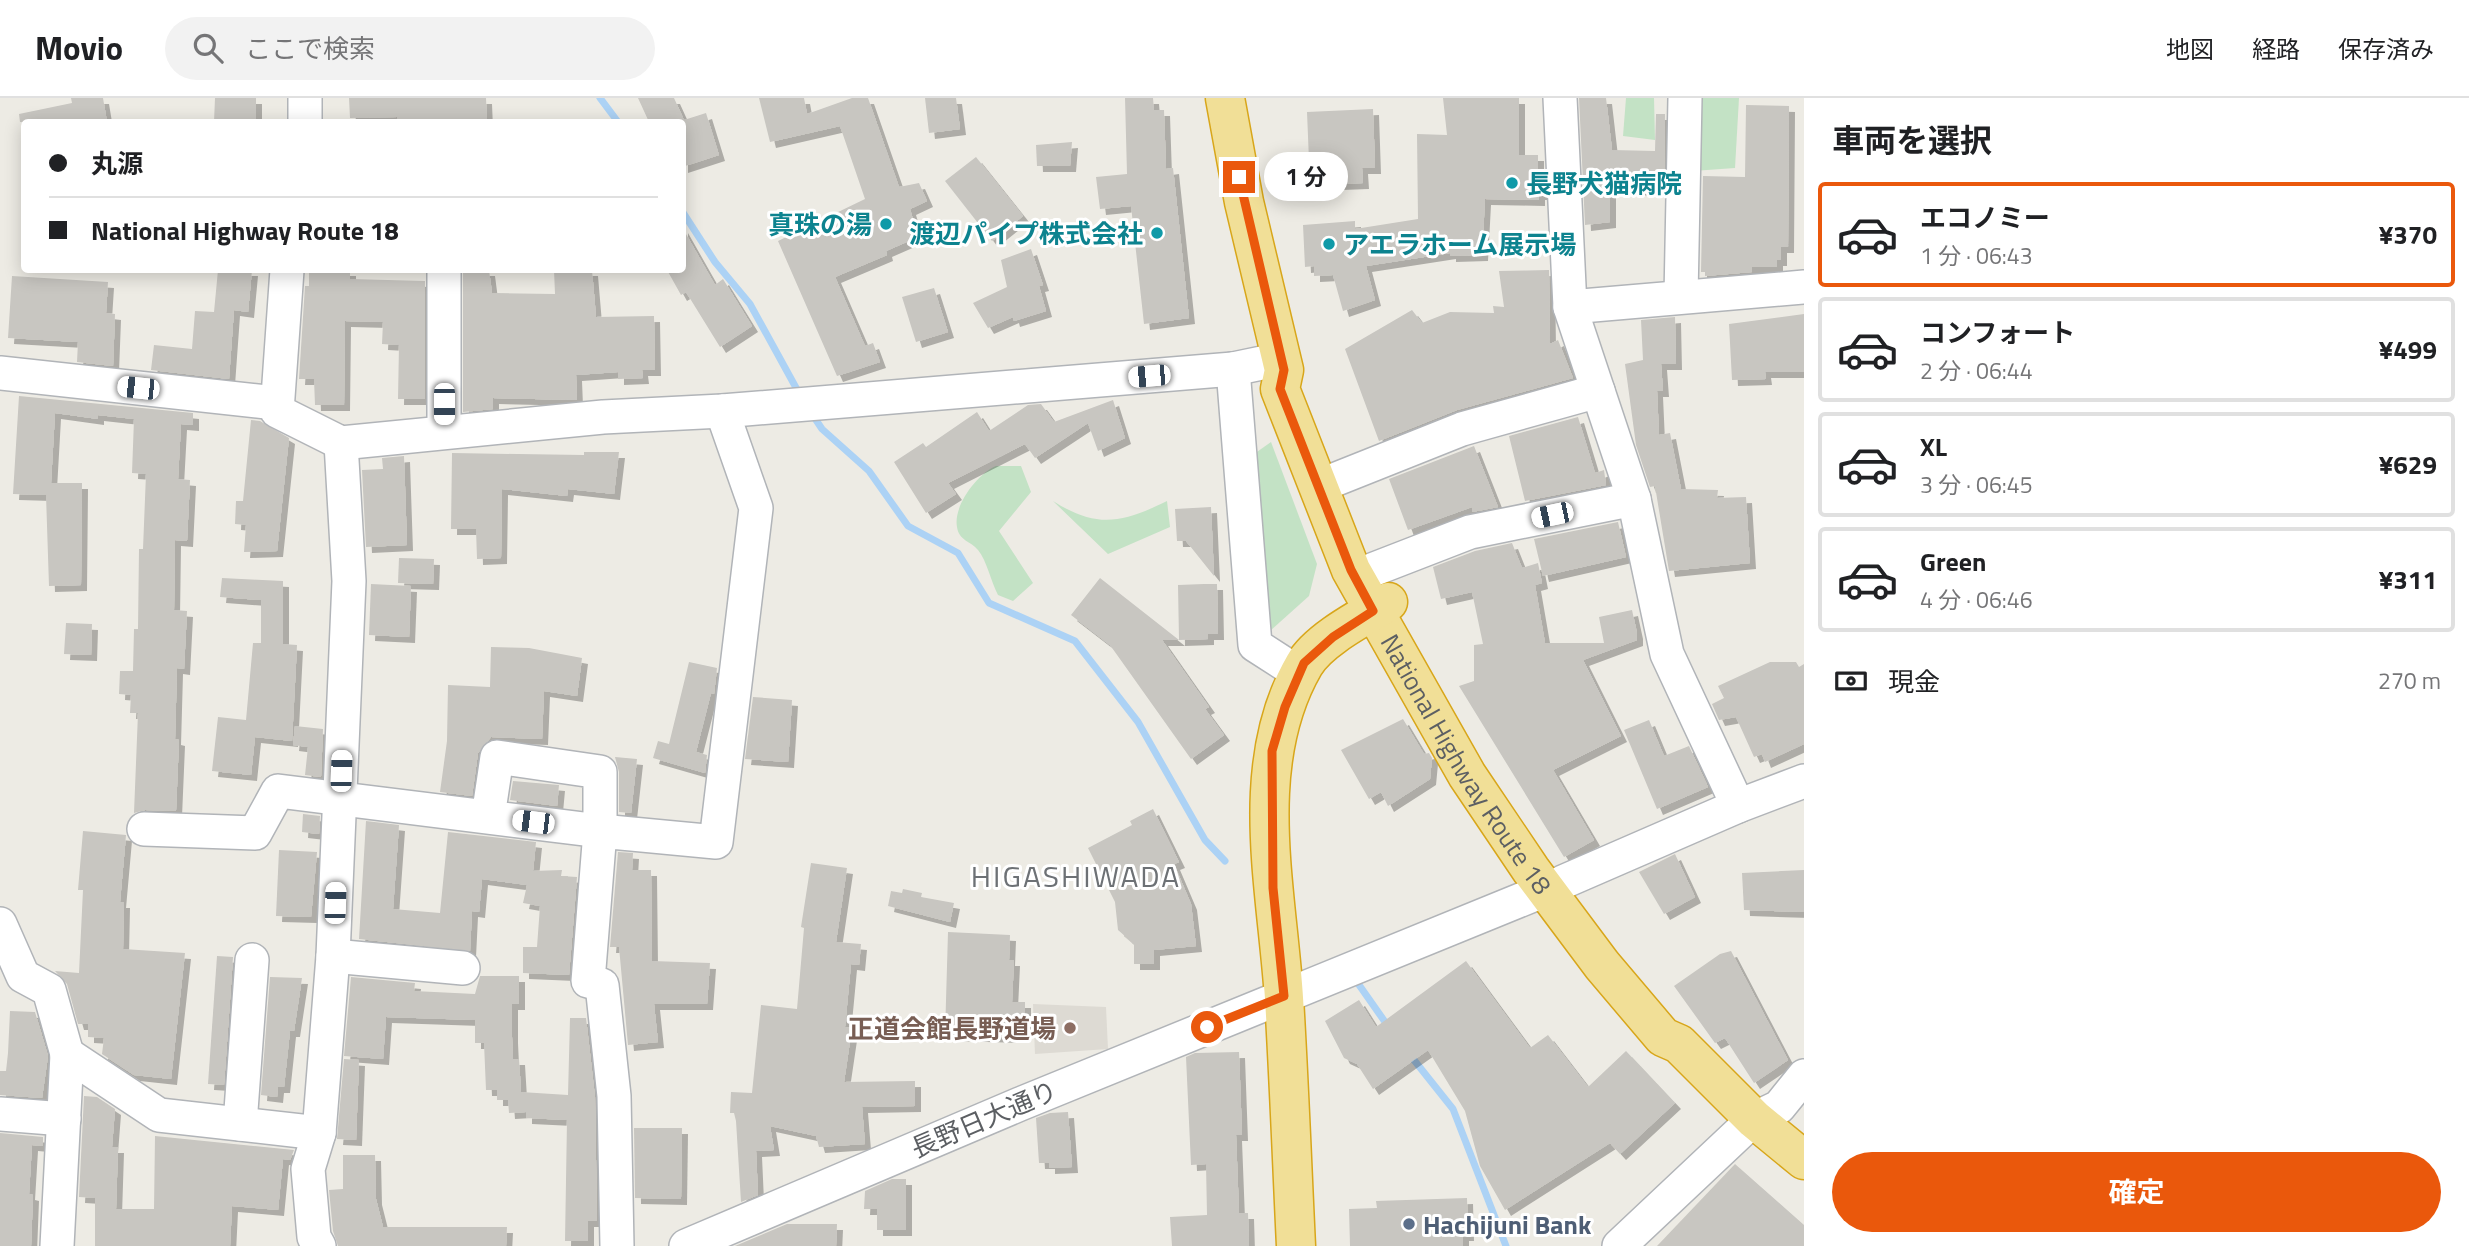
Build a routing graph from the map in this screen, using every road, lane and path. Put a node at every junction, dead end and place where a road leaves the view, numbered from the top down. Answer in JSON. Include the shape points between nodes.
{"nodes":[{"id":1,"x":305,"y":98,"type":"edge"},
{"id":2,"x":1225,"y":98,"type":"edge"},
{"id":3,"x":1560,"y":98,"type":"edge"},
{"id":4,"x":1685,"y":98,"type":"edge"},
{"id":5,"x":305,"y":119,"type":"edge"},
{"id":6,"x":287,"y":273,"type":"edge"},
{"id":7,"x":444,"y":273,"type":"edge"},
{"id":8,"x":1804,"y":287,"type":"edge"},
{"id":9,"x":1681,"y":296,"type":"junction"},
{"id":10,"x":1570,"y":307,"type":"junction"},
{"id":11,"x":1282,"y":364,"type":"junction"},
{"id":12,"x":1233,"y":369,"type":"junction"},
{"id":13,"x":0,"y":373,"type":"edge"},
{"id":14,"x":1598,"y":391,"type":"junction"},
{"id":15,"x":276,"y":403,"type":"junction"},
{"id":16,"x":722,"y":411,"type":"junction"},
{"id":17,"x":444,"y":431,"type":"junction"},
{"id":18,"x":341,"y":443,"type":"junction"},
{"id":19,"x":1334,"y":480,"type":"junction"},
{"id":20,"x":1634,"y":499,"type":"junction"},
{"id":21,"x":1378,"y":594,"type":"junction"},
{"id":22,"x":1300,"y":674,"type":"junction"},
{"id":23,"x":1804,"y":781,"type":"edge"},
{"id":24,"x":340,"y":798,"type":"junction"},
{"id":25,"x":1738,"y":806,"type":"junction"},
{"id":26,"x":488,"y":817,"type":"junction"},
{"id":27,"x":144,"y":829,"type":"dead end"},
{"id":28,"x":600,"y":831,"type":"junction"},
{"id":29,"x":1554,"y":886,"type":"junction"},
{"id":30,"x":0,"y":924,"type":"edge"},
{"id":31,"x":333,"y":956,"type":"junction"},
{"id":32,"x":252,"y":960,"type":"dead end"},
{"id":33,"x":463,"y":968,"type":"dead end"},
{"id":34,"x":1284,"y":996,"type":"junction"},
{"id":35,"x":67,"y":1054,"type":"junction"},
{"id":36,"x":1804,"y":1076,"type":"edge"},
{"id":37,"x":0,"y":1114,"type":"edge"},
{"id":38,"x":64,"y":1119,"type":"junction"},
{"id":39,"x":1754,"y":1119,"type":"junction"},
{"id":40,"x":240,"y":1124,"type":"junction"},
{"id":41,"x":319,"y":1133,"type":"junction"},
{"id":42,"x":1804,"y":1160,"type":"edge"},
{"id":43,"x":65,"y":1242,"type":"edge"},
{"id":44,"x":698,"y":1243,"type":"edge"},
{"id":45,"x":319,"y":1246,"type":"edge"},
{"id":46,"x":617,"y":1246,"type":"edge"},
{"id":47,"x":1296,"y":1246,"type":"edge"},
{"id":48,"x":1619,"y":1246,"type":"edge"}],
"edges":[{"from":1,"to":5,"type":"street"},
{"from":2,"to":11,"type":"highway","name":"National Highway Route 18"},
{"from":3,"to":10,"type":"street"},
{"from":4,"to":9,"type":"street"},
{"from":6,"to":15,"type":"street"},
{"from":7,"to":17,"type":"street"},
{"from":8,"to":9,"type":"street"},
{"from":9,"to":10,"type":"street"},
{"from":10,"to":14,"type":"street"},
{"from":11,"to":12,"type":"street"},
{"from":11,"to":19,"type":"highway","name":"National Highway Route 18","via":[[1300,385]]},
{"from":11,"to":21,"type":"highway","name":"National Highway Route 18","via":[[1280,389],[1351,570]]},
{"from":12,"to":16,"type":"street"},
{"from":12,"to":22,"type":"street","via":[[1255,645]]},
{"from":13,"to":15,"type":"street"},
{"from":14,"to":19,"type":"street","via":[[1462,429]]},
{"from":14,"to":20,"type":"street"},
{"from":15,"to":18,"type":"street","via":[[277,411]]},
{"from":16,"to":17,"type":"street"},
{"from":16,"to":28,"type":"street","via":[[756,508],[716,842]]},
{"from":17,"to":18,"type":"street"},
{"from":18,"to":24,"type":"street","via":[[349,581]]},
{"from":19,"to":21,"type":"highway","name":"National Highway Route 18"},
{"from":20,"to":21,"type":"street","via":[[1470,532]]},
{"from":20,"to":25,"type":"street","via":[[1667,654]]},
{"from":21,"to":22,"type":"highway","via":[[1304,663]]},
{"from":21,"to":29,"type":"highway","name":"National Highway Route 18","via":[[1496,782]]},
{"from":22,"to":34,"type":"highway","via":[[1272,751],[1273,888]]},
{"from":23,"to":25,"type":"street","name":"長野日大通り"},
{"from":24,"to":26,"type":"street"},
{"from":24,"to":27,"type":"street","via":[[278,791],[255,833]]},
{"from":24,"to":31,"type":"street"},
{"from":25,"to":29,"type":"street","name":"長野日大通り"},
{"from":26,"to":28,"type":"street"},
{"from":26,"to":28,"type":"street","via":[[497,757],[600,772]]},
{"from":28,"to":46,"type":"street","via":[[588,981],[602,985],[606,1013],[614,1096]]},
{"from":29,"to":34,"type":"street","name":"長野日大通り"},
{"from":29,"to":39,"type":"highway","name":"National Highway Route 18","via":[[1674,1025],[1679,1044]]},
{"from":30,"to":35,"type":"street","via":[[23,976],[49,990]]},
{"from":31,"to":33,"type":"street"},
{"from":31,"to":41,"type":"street"},
{"from":32,"to":40,"type":"street"},
{"from":34,"to":44,"type":"street","name":"長野日大通り"},
{"from":34,"to":47,"type":"highway"},
{"from":35,"to":38,"type":"street"},
{"from":35,"to":40,"type":"street","via":[[159,1115]]},
{"from":36,"to":39,"type":"street","via":[[1779,1107]]},
{"from":37,"to":38,"type":"street"},
{"from":38,"to":43,"type":"street"},
{"from":39,"to":42,"type":"highway","name":"National Highway Route 18"},
{"from":39,"to":48,"type":"street"},
{"from":40,"to":41,"type":"street"},
{"from":41,"to":45,"type":"street","via":[[308,1169],[314,1237]]}]}
